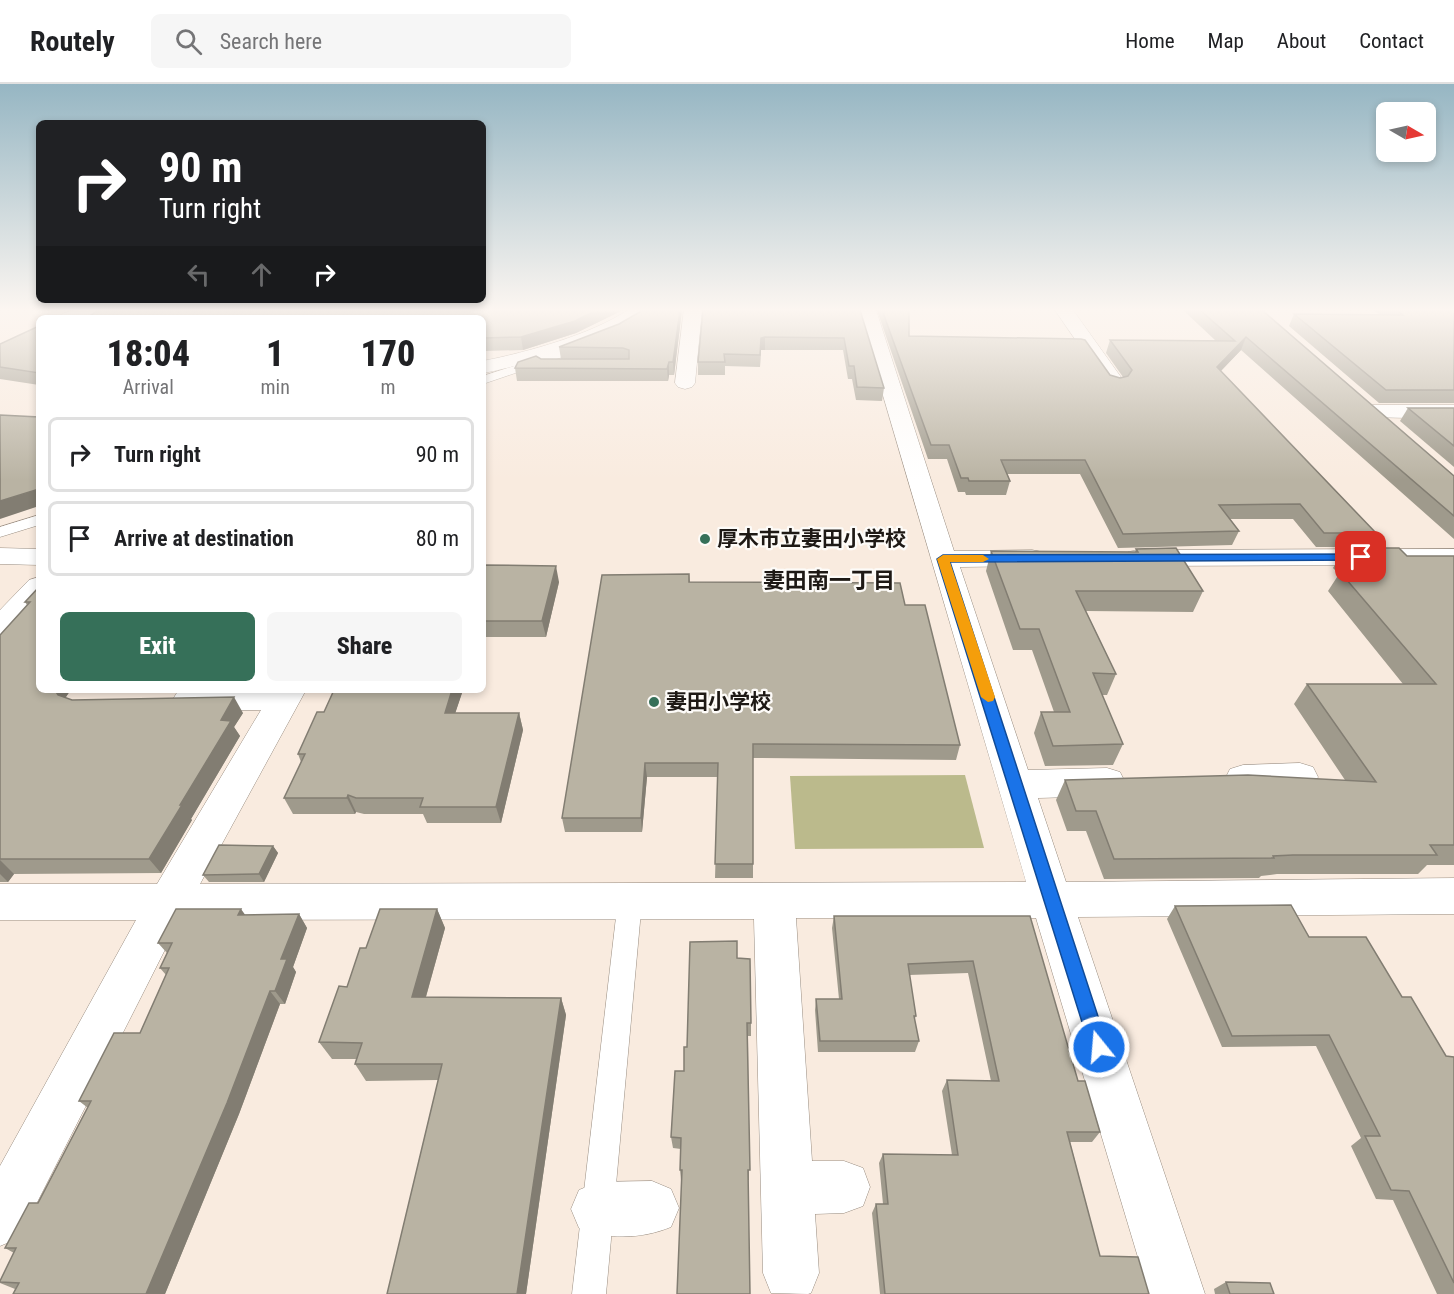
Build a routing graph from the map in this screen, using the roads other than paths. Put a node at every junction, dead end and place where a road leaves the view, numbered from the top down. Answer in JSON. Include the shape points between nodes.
{"nodes":[{"id":1,"x":523,"y":366,"type":"edge"},
{"id":2,"x":687,"y":366,"type":"edge"},
{"id":3,"x":884,"y":366,"type":"edge"},
{"id":4,"x":1103,"y":366,"type":"edge"},
{"id":5,"x":486,"y":379,"type":"edge"},
{"id":6,"x":685,"y":383,"type":"dead end"},
{"id":7,"x":1115,"y":383,"type":"edge"},
{"id":8,"x":1355,"y":397,"type":"edge"},
{"id":9,"x":1373,"y":412,"type":"junction"},
{"id":10,"x":1454,"y":412,"type":"edge"},
{"id":11,"x":1400,"y":436,"type":"edge"},
{"id":12,"x":36,"y":521,"type":"edge"},
{"id":13,"x":0,"y":532,"type":"edge"},
{"id":14,"x":0,"y":556,"type":"edge"},
{"id":15,"x":36,"y":557,"type":"edge"},
{"id":16,"x":1454,"y":557,"type":"edge"},
{"id":17,"x":1062,"y":558,"type":"edge"},
{"id":18,"x":1109,"y":558,"type":"edge"},
{"id":19,"x":943,"y":559,"type":"junction"},
{"id":20,"x":36,"y":589,"type":"edge"},
{"id":21,"x":0,"y":628,"type":"edge"},
{"id":22,"x":287,"y":694,"type":"edge"},
{"id":23,"x":166,"y":700,"type":"edge"},
{"id":24,"x":1300,"y":777,"type":"edge"},
{"id":25,"x":1212,"y":779,"type":"edge"},
{"id":26,"x":1143,"y":781,"type":"edge"},
{"id":27,"x":1016,"y":784,"type":"junction"},
{"id":28,"x":1454,"y":896,"type":"edge"},
{"id":29,"x":170,"y":900,"type":"junction"},
{"id":30,"x":630,"y":900,"type":"junction"},
{"id":31,"x":774,"y":900,"type":"junction"},
{"id":32,"x":1052,"y":900,"type":"junction"},
{"id":33,"x":0,"y":902,"type":"edge"},
{"id":34,"x":844,"y":1186,"type":"dead end"},
{"id":35,"x":786,"y":1188,"type":"junction"},
{"id":36,"x":652,"y":1208,"type":"dead end"},
{"id":37,"x":598,"y":1209,"type":"junction"},
{"id":38,"x":0,"y":1219,"type":"edge"},
{"id":39,"x":791,"y":1273,"type":"dead end"},
{"id":40,"x":590,"y":1294,"type":"edge"},
{"id":41,"x":1177,"y":1294,"type":"edge"}],
"edges":[{"from":1,"to":5,"type":"lane"},
{"from":2,"to":6,"type":"street"},
{"from":3,"to":19,"type":"street"},
{"from":4,"to":7,"type":"street"},
{"from":8,"to":9,"type":"street"},
{"from":9,"to":10,"type":"street"},
{"from":9,"to":11,"type":"street"},
{"from":12,"to":13,"type":"lane"},
{"from":14,"to":15,"type":"street"},
{"from":16,"to":18,"type":"street"},
{"from":17,"to":19,"type":"street"},
{"from":19,"to":27,"type":"street"},
{"from":20,"to":21,"type":"street"},
{"from":22,"to":23,"type":"street"},
{"from":22,"to":29,"type":"street"},
{"from":24,"to":25,"type":"street","via":[[1251,767]]},
{"from":26,"to":27,"type":"street"},
{"from":27,"to":32,"type":"street"},
{"from":28,"to":32,"type":"street"},
{"from":29,"to":30,"type":"street"},
{"from":29,"to":33,"type":"street"},
{"from":29,"to":38,"type":"street"},
{"from":30,"to":31,"type":"street"},
{"from":30,"to":37,"type":"lane"},
{"from":31,"to":32,"type":"street"},
{"from":31,"to":35,"type":"street"},
{"from":32,"to":41,"type":"street"},
{"from":34,"to":35,"type":"street"},
{"from":35,"to":39,"type":"street"},
{"from":36,"to":37,"type":"street"},
{"from":37,"to":40,"type":"lane"}]}
